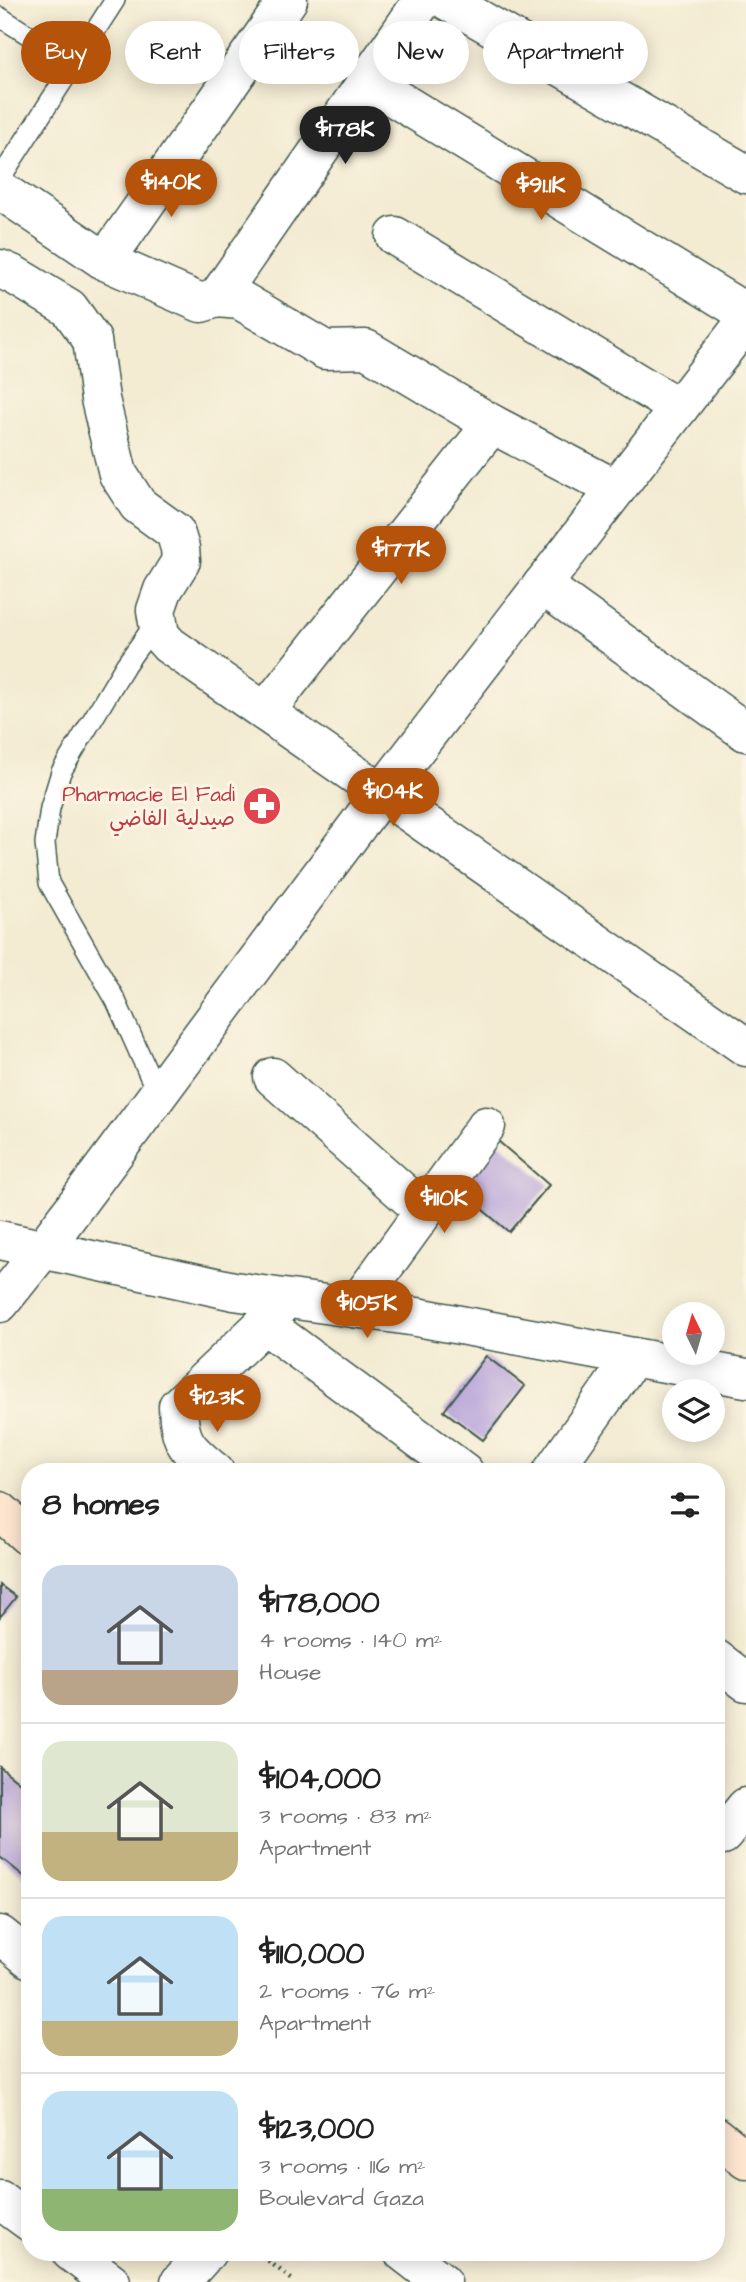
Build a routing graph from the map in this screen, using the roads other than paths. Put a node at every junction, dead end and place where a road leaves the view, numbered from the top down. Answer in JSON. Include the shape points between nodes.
{"nodes":[{"id":1,"x":115,"y":0,"type":"edge"},
{"id":2,"x":288,"y":0,"type":"edge"},
{"id":3,"x":423,"y":0,"type":"edge"},
{"id":4,"x":446,"y":0,"type":"edge"},
{"id":5,"x":0,"y":17,"type":"edge"},
{"id":6,"x":102,"y":21,"type":"edge"},
{"id":7,"x":21,"y":30,"type":"edge"},
{"id":8,"x":367,"y":81,"type":"junction"},
{"id":9,"x":61,"y":84,"type":"edge"},
{"id":10,"x":746,"y":174,"type":"edge"},
{"id":11,"x":0,"y":180,"type":"edge"},
{"id":12,"x":0,"y":190,"type":"edge"},
{"id":13,"x":395,"y":236,"type":"dead end"},
{"id":14,"x":105,"y":261,"type":"junction"},
{"id":15,"x":0,"y":270,"type":"edge"},
{"id":16,"x":217,"y":298,"type":"junction"},
{"id":17,"x":746,"y":313,"type":"edge"},
{"id":18,"x":746,"y":321,"type":"edge"},
{"id":19,"x":679,"y":408,"type":"junction"},
{"id":20,"x":492,"y":424,"type":"junction"},
{"id":21,"x":616,"y":489,"type":"junction"},
{"id":22,"x":542,"y":585,"type":"junction"},
{"id":23,"x":157,"y":621,"type":"junction"},
{"id":24,"x":265,"y":712,"type":"junction"},
{"id":25,"x":746,"y":732,"type":"edge"},
{"id":26,"x":382,"y":793,"type":"junction"},
{"id":27,"x":746,"y":1046,"type":"edge"},
{"id":28,"x":273,"y":1077,"type":"dead end"},
{"id":29,"x":158,"y":1095,"type":"junction"},
{"id":30,"x":486,"y":1126,"type":"dead end"},
{"id":31,"x":424,"y":1211,"type":"junction"},
{"id":32,"x":0,"y":1240,"type":"edge"},
{"id":33,"x":44,"y":1248,"type":"junction"},
{"id":34,"x":0,"y":1303,"type":"edge"},
{"id":35,"x":354,"y":1308,"type":"junction"},
{"id":36,"x":276,"y":1311,"type":"junction"},
{"id":37,"x":633,"y":1357,"type":"junction"},
{"id":38,"x":746,"y":1378,"type":"edge"},
{"id":39,"x":204,"y":1463,"type":"edge"},
{"id":40,"x":453,"y":1463,"type":"edge"},
{"id":41,"x":558,"y":1463,"type":"edge"},
{"id":42,"x":0,"y":1511,"type":"edge"},
{"id":43,"x":21,"y":1530,"type":"edge"},
{"id":44,"x":725,"y":1666,"type":"edge"},
{"id":45,"x":746,"y":1682,"type":"edge"},
{"id":46,"x":746,"y":1807,"type":"edge"},
{"id":47,"x":725,"y":1833,"type":"edge"},
{"id":48,"x":0,"y":1935,"type":"edge"},
{"id":49,"x":21,"y":1952,"type":"edge"},
{"id":50,"x":725,"y":2143,"type":"edge"},
{"id":51,"x":746,"y":2160,"type":"edge"},
{"id":52,"x":0,"y":2200,"type":"edge"},
{"id":53,"x":21,"y":2215,"type":"edge"},
{"id":54,"x":83,"y":2261,"type":"edge"},
{"id":55,"x":199,"y":2261,"type":"edge"},
{"id":56,"x":415,"y":2261,"type":"edge"},
{"id":57,"x":111,"y":2282,"type":"edge"},
{"id":58,"x":180,"y":2282,"type":"edge"},
{"id":59,"x":442,"y":2282,"type":"edge"}],
"edges":[{"from":1,"to":6,"type":"lane"},
{"from":2,"to":14,"type":"street"},
{"from":3,"to":8,"type":"street"},
{"from":4,"to":10,"type":"street"},
{"from":5,"to":7,"type":"lane"},
{"from":8,"to":16,"type":"street"},
{"from":8,"to":17,"type":"street"},
{"from":9,"to":11,"type":"lane"},
{"from":12,"to":14,"type":"street"},
{"from":13,"to":19,"type":"street"},
{"from":14,"to":16,"type":"street","via":[[201,303]]},
{"from":15,"to":23,"type":"street","via":[[69,308],[92,340],[118,474],[138,505],[175,532],[180,548],[181,561],[158,601]]},
{"from":16,"to":20,"type":"street","via":[[240,300],[325,350],[366,349]]},
{"from":18,"to":19,"type":"street"},
{"from":19,"to":21,"type":"street"},
{"from":20,"to":21,"type":"street"},
{"from":20,"to":24,"type":"street"},
{"from":21,"to":22,"type":"street"},
{"from":22,"to":25,"type":"street"},
{"from":22,"to":26,"type":"street"},
{"from":23,"to":24,"type":"street","via":[[160,635],[169,645]]},
{"from":23,"to":29,"type":"lane","via":[[61,772],[45,843],[49,883],[116,1001]]},
{"from":24,"to":26,"type":"street"},
{"from":26,"to":27,"type":"street"},
{"from":26,"to":29,"type":"street"},
{"from":28,"to":31,"type":"street"},
{"from":29,"to":33,"type":"street"},
{"from":30,"to":31,"type":"street"},
{"from":31,"to":35,"type":"street"},
{"from":32,"to":33,"type":"street"},
{"from":33,"to":34,"type":"street"},
{"from":33,"to":36,"type":"street","via":[[234,1291]]},
{"from":35,"to":36,"type":"street"},
{"from":35,"to":37,"type":"street"},
{"from":36,"to":39,"type":"street","via":[[178,1406],[178,1427],[188,1449]]},
{"from":36,"to":40,"type":"street"},
{"from":37,"to":38,"type":"street"},
{"from":37,"to":41,"type":"street"},
{"from":42,"to":43,"type":"main road"},
{"from":44,"to":45,"type":"street"},
{"from":46,"to":47,"type":"street"},
{"from":48,"to":49,"type":"street"},
{"from":50,"to":51,"type":"main road"},
{"from":52,"to":53,"type":"street"},
{"from":54,"to":57,"type":"street"},
{"from":55,"to":58,"type":"street"},
{"from":56,"to":59,"type":"street"}]}
